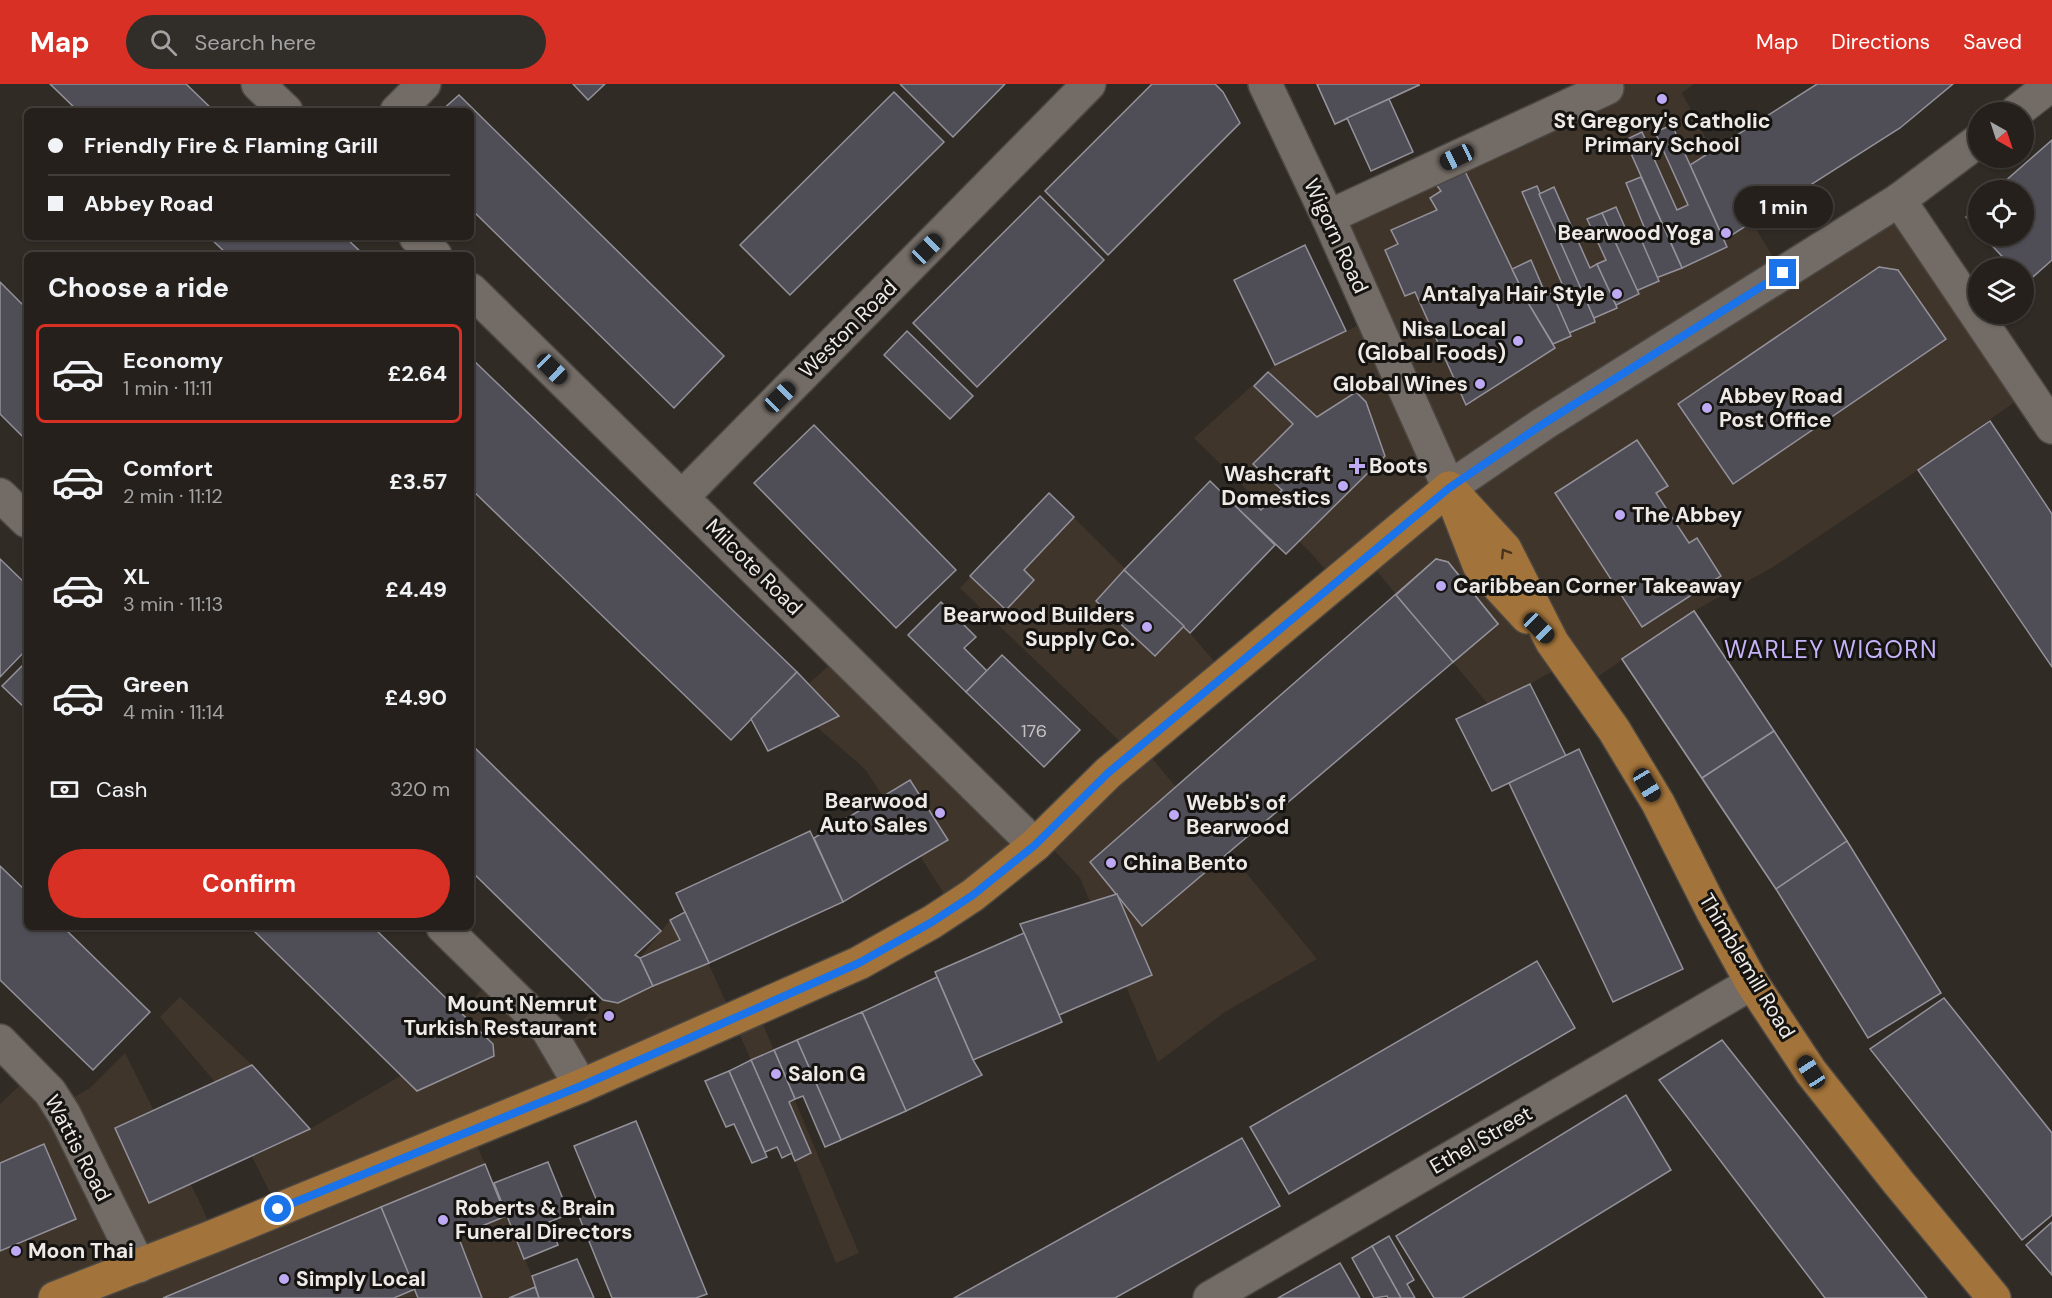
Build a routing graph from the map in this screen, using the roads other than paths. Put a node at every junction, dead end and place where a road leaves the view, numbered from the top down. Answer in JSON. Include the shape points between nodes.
{"nodes":[{"id":1,"x":258,"y":84,"type":"edge"},
{"id":2,"x":424,"y":84,"type":"edge"},
{"id":3,"x":1089,"y":84,"type":"edge"},
{"id":4,"x":1265,"y":84,"type":"edge"},
{"id":5,"x":2052,"y":84,"type":"edge"},
{"id":6,"x":1607,"y":88,"type":"dead end"},
{"id":7,"x":2029,"y":102,"type":"edge"},
{"id":8,"x":283,"y":108,"type":"edge"},
{"id":9,"x":400,"y":108,"type":"edge"},
{"id":10,"x":1968,"y":148,"type":"edge"},
{"id":11,"x":1899,"y":200,"type":"junction"},
{"id":12,"x":1328,"y":217,"type":"junction"},
{"id":13,"x":419,"y":240,"type":"edge"},
{"id":14,"x":432,"y":252,"type":"edge"},
{"id":15,"x":474,"y":293,"type":"edge"},
{"id":16,"x":2052,"y":427,"type":"edge"},
{"id":17,"x":1449,"y":488,"type":"junction"},
{"id":18,"x":0,"y":495,"type":"edge"},
{"id":19,"x":683,"y":496,"type":"junction"},
{"id":20,"x":24,"y":518,"type":"edge"},
{"id":21,"x":1035,"y":845,"type":"junction"},
{"id":22,"x":446,"y":930,"type":"edge"},
{"id":23,"x":1752,"y":983,"type":"junction"},
{"id":24,"x":0,"y":1041,"type":"edge"},
{"id":25,"x":581,"y":1086,"type":"junction"},
{"id":26,"x":138,"y":1266,"type":"junction"},
{"id":27,"x":55,"y":1298,"type":"edge"},
{"id":28,"x":1210,"y":1298,"type":"edge"},
{"id":29,"x":1994,"y":1298,"type":"edge"}],
"edges":[{"from":1,"to":8,"type":"street"},
{"from":2,"to":9,"type":"street"},
{"from":3,"to":19,"type":"street","name":"Weston Road"},
{"from":4,"to":12,"type":"street","name":"Wigorn Road"},
{"from":5,"to":7,"type":"street"},
{"from":6,"to":12,"type":"street"},
{"from":10,"to":11,"type":"street"},
{"from":11,"to":16,"type":"street"},
{"from":11,"to":17,"type":"street","via":[[1543,424]]},
{"from":12,"to":17,"type":"street","name":"Wigorn Road"},
{"from":13,"to":14,"type":"street"},
{"from":15,"to":19,"type":"street","name":"Milcote Road"},
{"from":17,"to":21,"type":"main road","via":[[1108,773]]},
{"from":17,"to":23,"type":"main road","name":"Thimblemill Road","via":[[1505,549],[1552,642],[1614,730],[1658,803]]},
{"from":18,"to":20,"type":"street"},
{"from":19,"to":21,"type":"street","name":"Milcote Road"},
{"from":21,"to":25,"type":"main road","via":[[973,895],[859,963]]},
{"from":22,"to":25,"type":"street","via":[[549,1030]]},
{"from":23,"to":28,"type":"street","name":"Ethel Street"},
{"from":23,"to":29,"type":"main road","name":"Thimblemill Road","via":[[1811,1072]]},
{"from":24,"to":26,"type":"street","name":"Wattis Road","via":[[50,1092],[64,1114]]},
{"from":25,"to":26,"type":"main road"},
{"from":26,"to":27,"type":"main road"}]}
